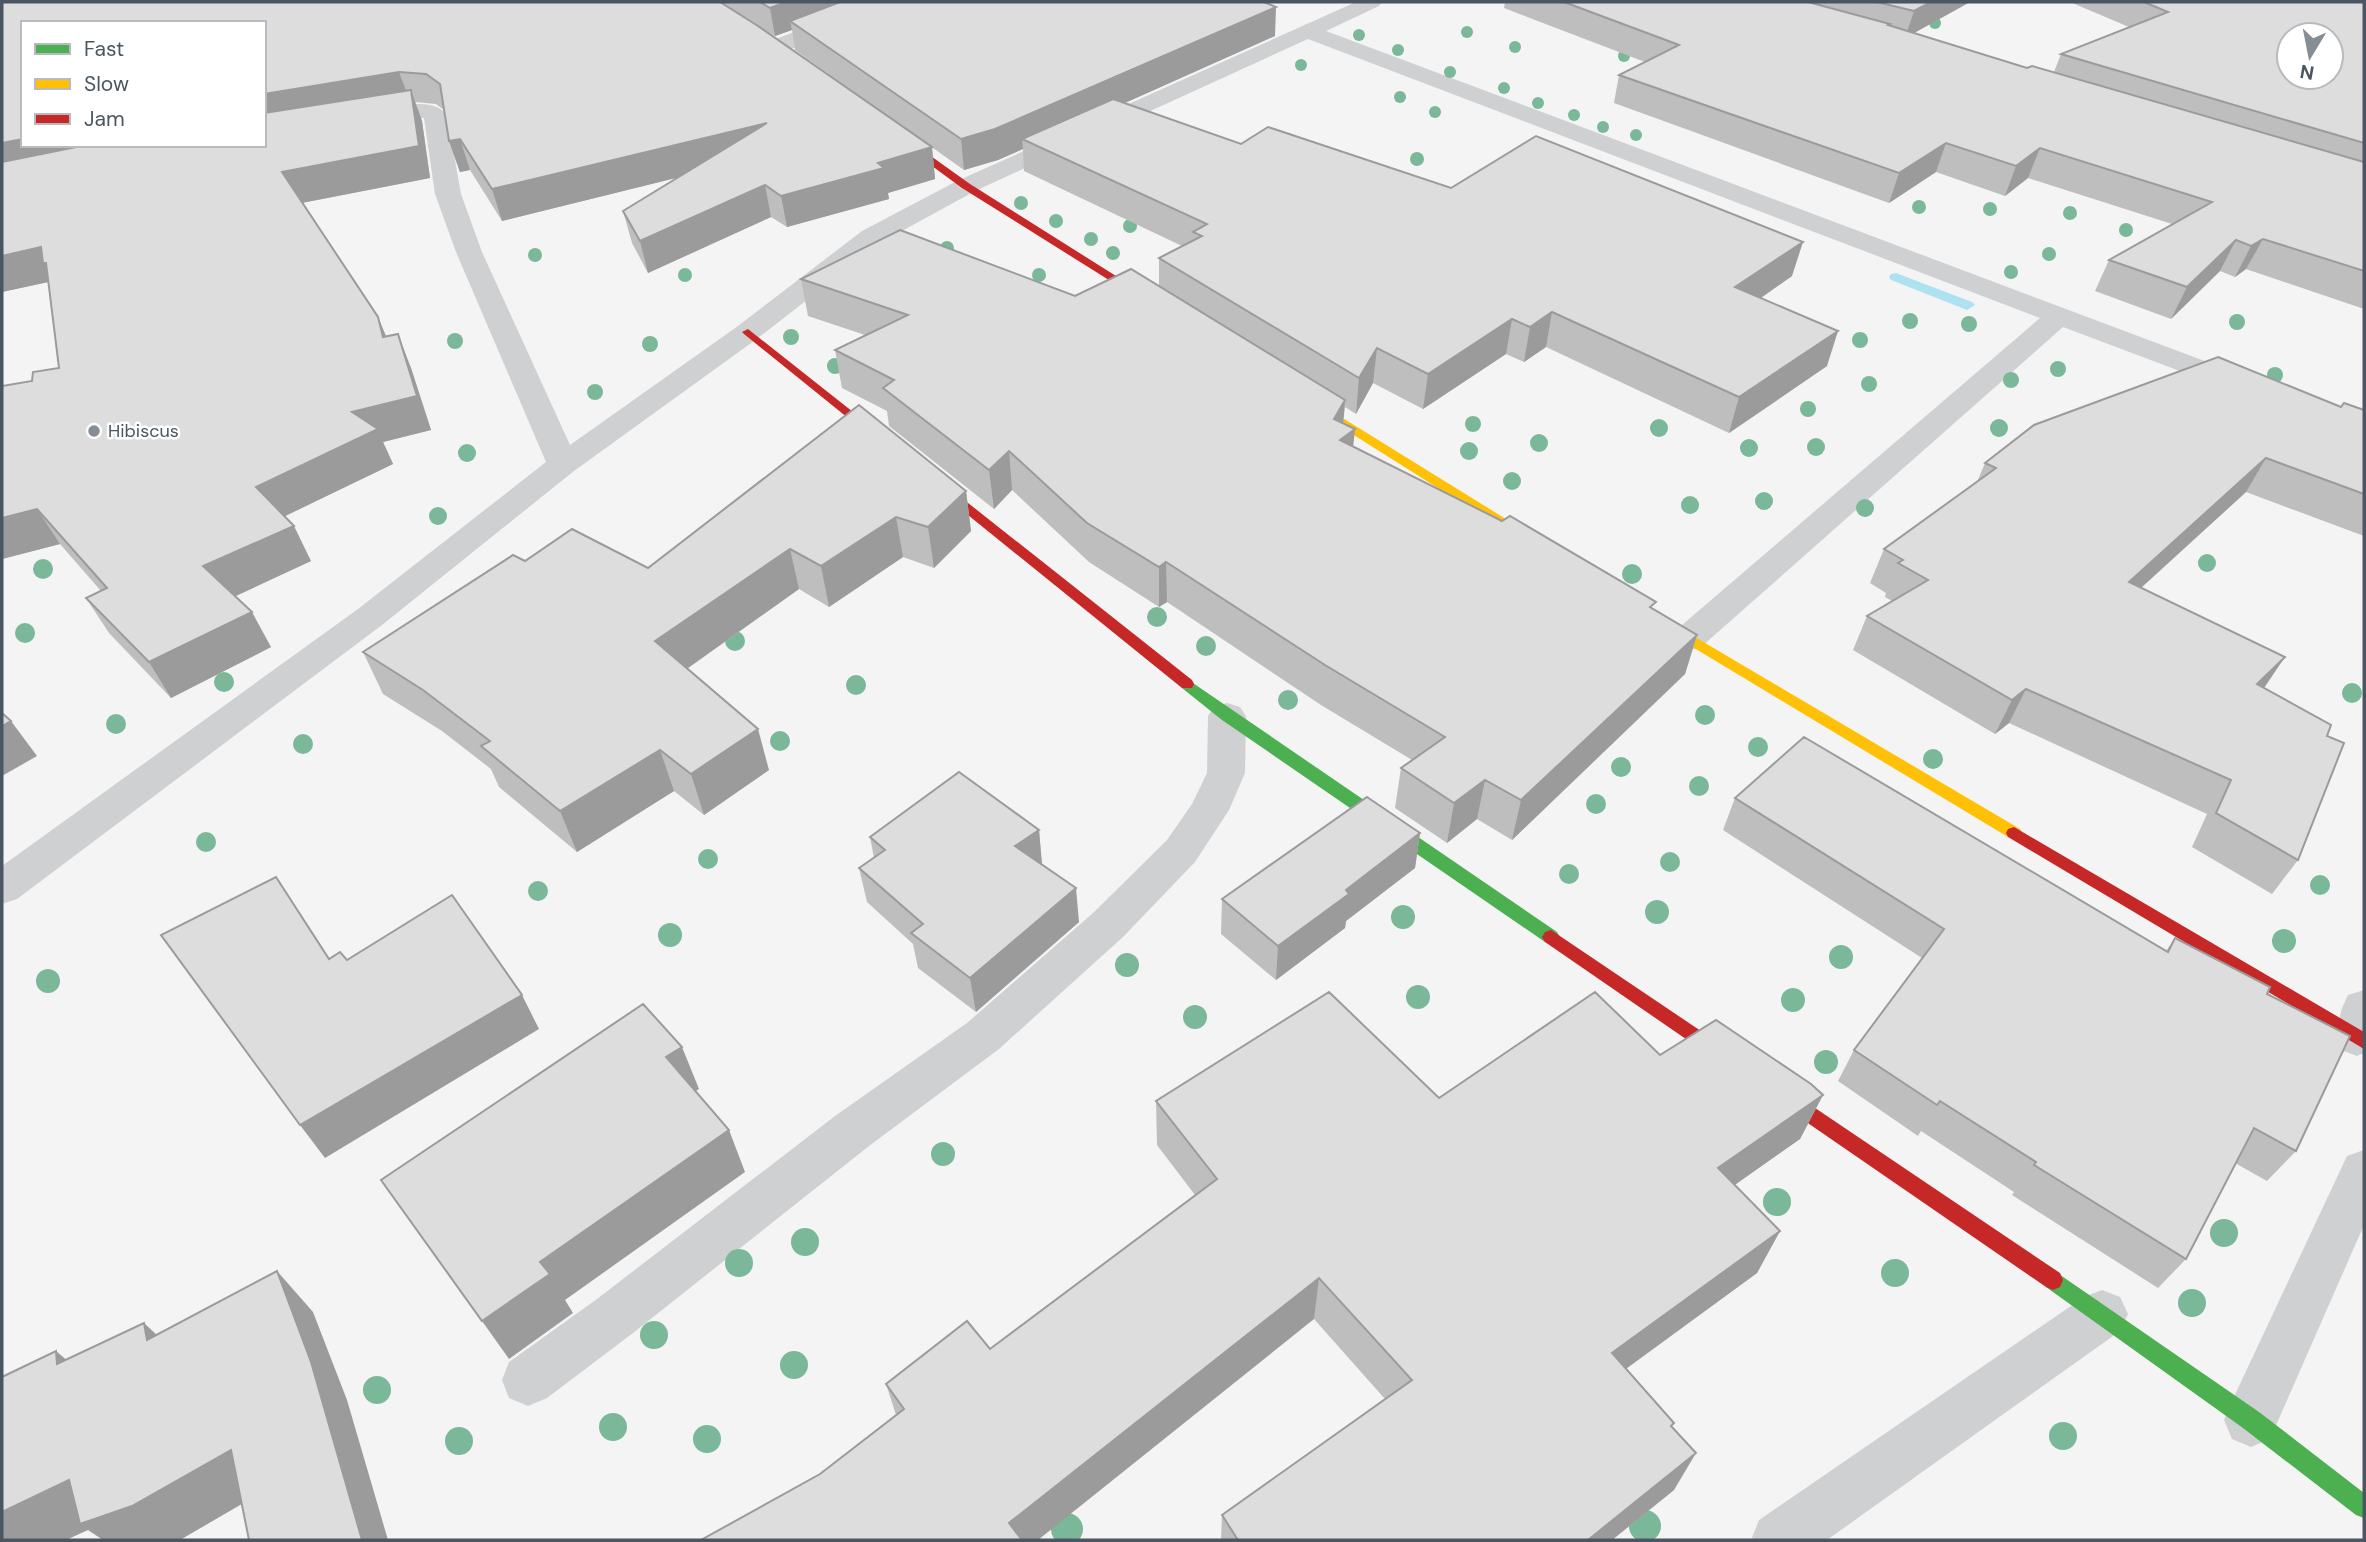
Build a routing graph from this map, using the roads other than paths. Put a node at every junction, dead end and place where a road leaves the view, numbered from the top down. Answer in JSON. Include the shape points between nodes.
{"nodes":[{"id":1,"x":891,"y":2,"type":"edge"},
{"id":2,"x":1372,"y":2,"type":"edge"},
{"id":3,"x":1309,"y":32,"type":"junction"},
{"id":4,"x":774,"y":49,"type":"edge"},
{"id":5,"x":876,"y":121,"type":"edge"},
{"id":6,"x":266,"y":136,"type":"edge"},
{"id":7,"x":967,"y":186,"type":"junction"},
{"id":8,"x":1167,"y":312,"type":"edge"},
{"id":9,"x":2058,"y":317,"type":"junction"},
{"id":10,"x":748,"y":332,"type":"junction"},
{"id":11,"x":1286,"y":386,"type":"edge"},
{"id":12,"x":2262,"y":392,"type":"edge"},
{"id":13,"x":563,"y":464,"type":"junction"},
{"id":14,"x":1558,"y":557,"type":"edge"},
{"id":15,"x":1640,"y":609,"type":"edge"},
{"id":16,"x":1688,"y":639,"type":"junction"},
{"id":17,"x":1227,"y":716,"type":"junction"},
{"id":18,"x":2,"y":888,"type":"edge"},
{"id":19,"x":2362,"y":1029,"type":"edge"},
{"id":20,"x":2364,"y":1171,"type":"edge"},
{"id":21,"x":2102,"y":1314,"type":"junction"},
{"id":22,"x":528,"y":1380,"type":"dead end"},
{"id":23,"x":2251,"y":1420,"type":"junction"},
{"id":24,"x":2364,"y":1507,"type":"edge"},
{"id":25,"x":1779,"y":1540,"type":"edge"}],
"edges":[{"from":1,"to":4,"type":"street"},
{"from":2,"to":3,"type":"street"},
{"from":3,"to":7,"type":"street"},
{"from":3,"to":9,"type":"street"},
{"from":5,"to":7,"type":"street"},
{"from":6,"to":13,"type":"street","via":[[411,111],[435,115],[449,194],[469,252]]},
{"from":7,"to":8,"type":"street"},
{"from":7,"to":10,"type":"street","via":[[871,237]]},
{"from":9,"to":12,"type":"street"},
{"from":9,"to":16,"type":"street"},
{"from":10,"to":13,"type":"street"},
{"from":10,"to":17,"type":"street"},
{"from":11,"to":14,"type":"street"},
{"from":13,"to":18,"type":"street","via":[[370,617]]},
{"from":15,"to":16,"type":"street"},
{"from":16,"to":19,"type":"street"},
{"from":17,"to":21,"type":"street"},
{"from":17,"to":22,"type":"street","via":[[1226,773],[1209,810],[1181,851],[1108,925],[983,1036]]},
{"from":20,"to":23,"type":"street"},
{"from":21,"to":23,"type":"street"},
{"from":21,"to":25,"type":"street"},
{"from":23,"to":24,"type":"street"}]}
